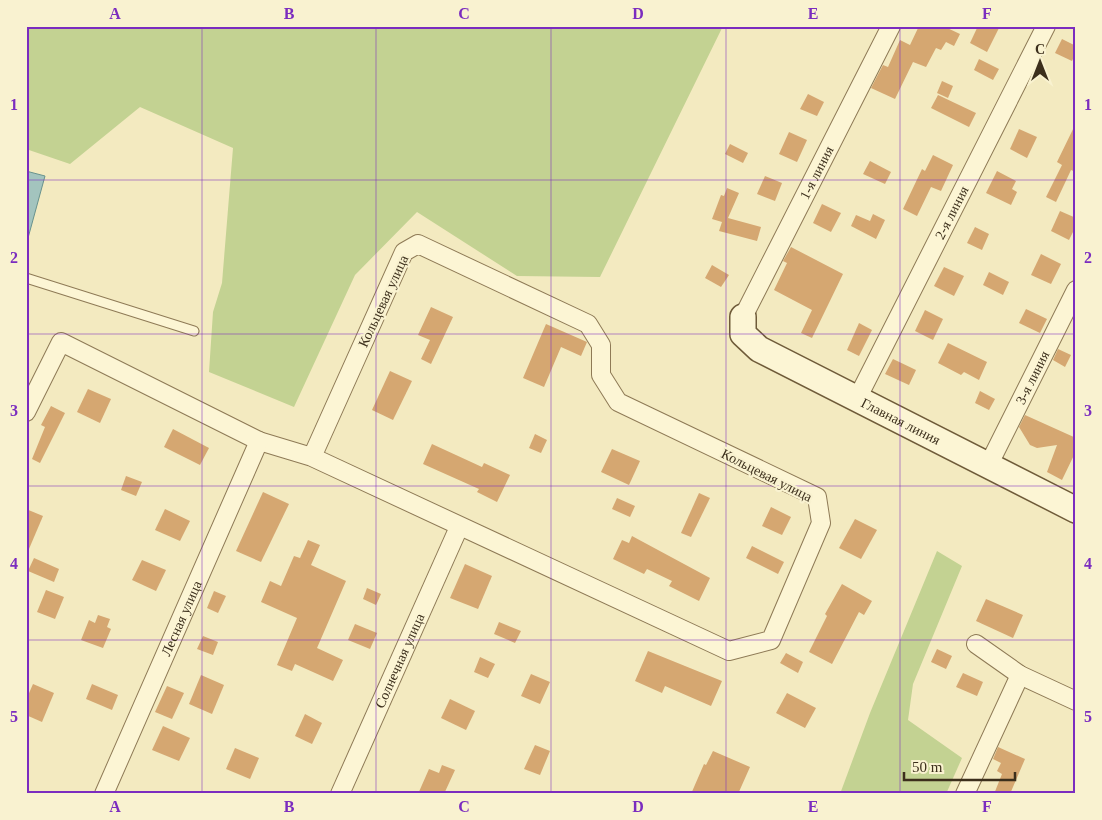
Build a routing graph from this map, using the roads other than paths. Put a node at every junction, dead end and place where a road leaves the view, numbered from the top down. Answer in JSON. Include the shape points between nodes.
{"nodes":[{"id":1,"x":891,"y":26,"type":"edge"},
{"id":2,"x":1046,"y":26,"type":"edge"},
{"id":3,"x":26,"y":278,"type":"edge"},
{"id":4,"x":1076,"y":290,"type":"edge"},
{"id":5,"x":743,"y":317,"type":"joint"},
{"id":6,"x":194,"y":331,"type":"dead end"},
{"id":7,"x":857,"y":399,"type":"junction"},
{"id":8,"x":26,"y":412,"type":"edge"},
{"id":9,"x":259,"y":441,"type":"junction"},
{"id":10,"x":312,"y":457,"type":"junction"},
{"id":11,"x":988,"y":466,"type":"junction"},
{"id":12,"x":1076,"y":510,"type":"edge"},
{"id":13,"x":459,"y":527,"type":"junction"},
{"id":14,"x":976,"y":644,"type":"dead end"},
{"id":15,"x":1020,"y":675,"type":"junction"},
{"id":16,"x":1076,"y":701,"type":"edge"},
{"id":17,"x":104,"y":794,"type":"edge"},
{"id":18,"x":340,"y":794,"type":"edge"},
{"id":19,"x":965,"y":794,"type":"edge"}],
"edges":[{"from":1,"to":5,"type":"street","name":"1-я линия"},
{"from":2,"to":7,"type":"street","name":"2-я линия"},
{"from":3,"to":6,"type":"lane"},
{"from":4,"to":11,"type":"street","name":"3-я линия"},
{"from":5,"to":7,"type":"street","name":"Главная линия","via":[[743,334],[759,349]]},
{"from":7,"to":11,"type":"street","name":"Главная линия"},
{"from":8,"to":9,"type":"street","name":"Кольцевая улица","via":[[61,342]]},
{"from":9,"to":10,"type":"street","name":"Кольцевая улица"},
{"from":9,"to":17,"type":"street","name":"Лесная улица"},
{"from":10,"to":13,"type":"street","name":"Кольцевая улица"},
{"from":10,"to":13,"type":"street","name":"Кольцевая улица","via":[[404,252],[418,244],[588,324],[602,345],[602,375],[618,402],[817,497],[821,523],[771,640],[729,651]]},
{"from":11,"to":12,"type":"street","name":"Главная линия"},
{"from":13,"to":18,"type":"street","name":"Солнечная улица"},
{"from":14,"to":15,"type":"street"},
{"from":15,"to":16,"type":"street"},
{"from":15,"to":19,"type":"street"}]}
